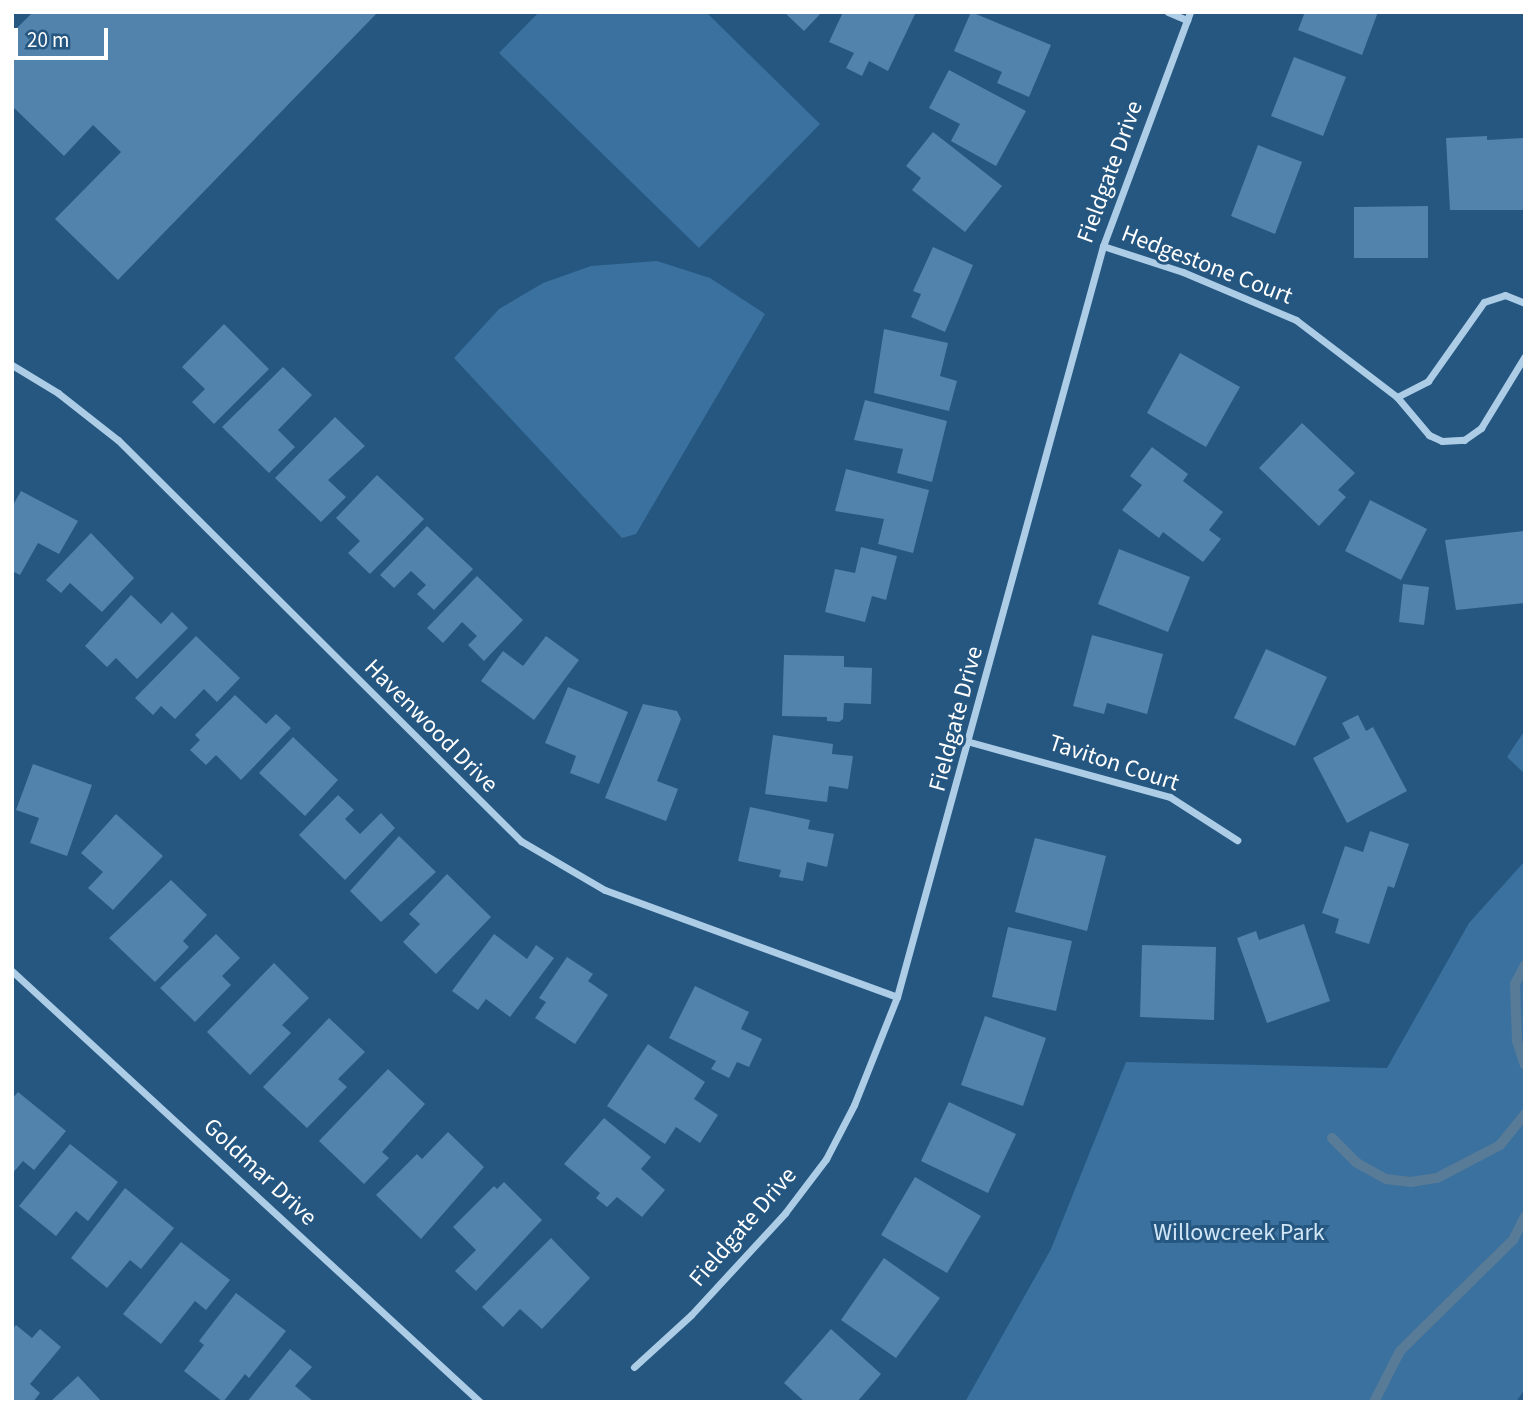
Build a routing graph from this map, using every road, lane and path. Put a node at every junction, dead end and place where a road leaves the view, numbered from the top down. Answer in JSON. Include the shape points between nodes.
{"nodes":[{"id":1,"x":1168,"y":12,"type":"edge"},
{"id":2,"x":1189,"y":16,"type":"edge"},
{"id":3,"x":1103,"y":246,"type":"junction"},
{"id":4,"x":1525,"y":303,"type":"edge"},
{"id":5,"x":1525,"y":356,"type":"edge"},
{"id":6,"x":12,"y":365,"type":"edge"},
{"id":7,"x":1397,"y":397,"type":"junction"},
{"id":8,"x":970,"y":742,"type":"junction"},
{"id":9,"x":1237,"y":840,"type":"dead end"},
{"id":10,"x":12,"y":971,"type":"edge"},
{"id":11,"x":897,"y":997,"type":"junction"},
{"id":12,"x":634,"y":1367,"type":"dead end"},
{"id":13,"x":480,"y":1402,"type":"edge"}],
"edges":[{"from":1,"to":2,"type":"street"},
{"from":2,"to":3,"type":"street","name":"Fieldgate Drive"},
{"from":3,"to":7,"type":"street","name":"Hedgestone Court","via":[[1182,272],[1296,320]]},
{"from":3,"to":8,"type":"street","name":"Fieldgate Drive"},
{"from":4,"to":7,"type":"street","via":[[1505,295],[1484,302],[1428,381]]},
{"from":5,"to":7,"type":"street","name":"Hedgestone Court","via":[[1481,428],[1464,440],[1442,441],[1429,435]]},
{"from":6,"to":11,"type":"street","name":"Havenwood Drive","via":[[58,393],[118,440],[521,841],[605,890]]},
{"from":8,"to":9,"type":"street","name":"Taviton Court","via":[[1170,797]]},
{"from":8,"to":11,"type":"street","name":"Fieldgate Drive"},
{"from":10,"to":13,"type":"street","name":"Goldmar Drive"},
{"from":11,"to":12,"type":"street","name":"Fieldgate Drive","via":[[854,1105],[826,1159],[785,1213],[691,1315]]}]}
